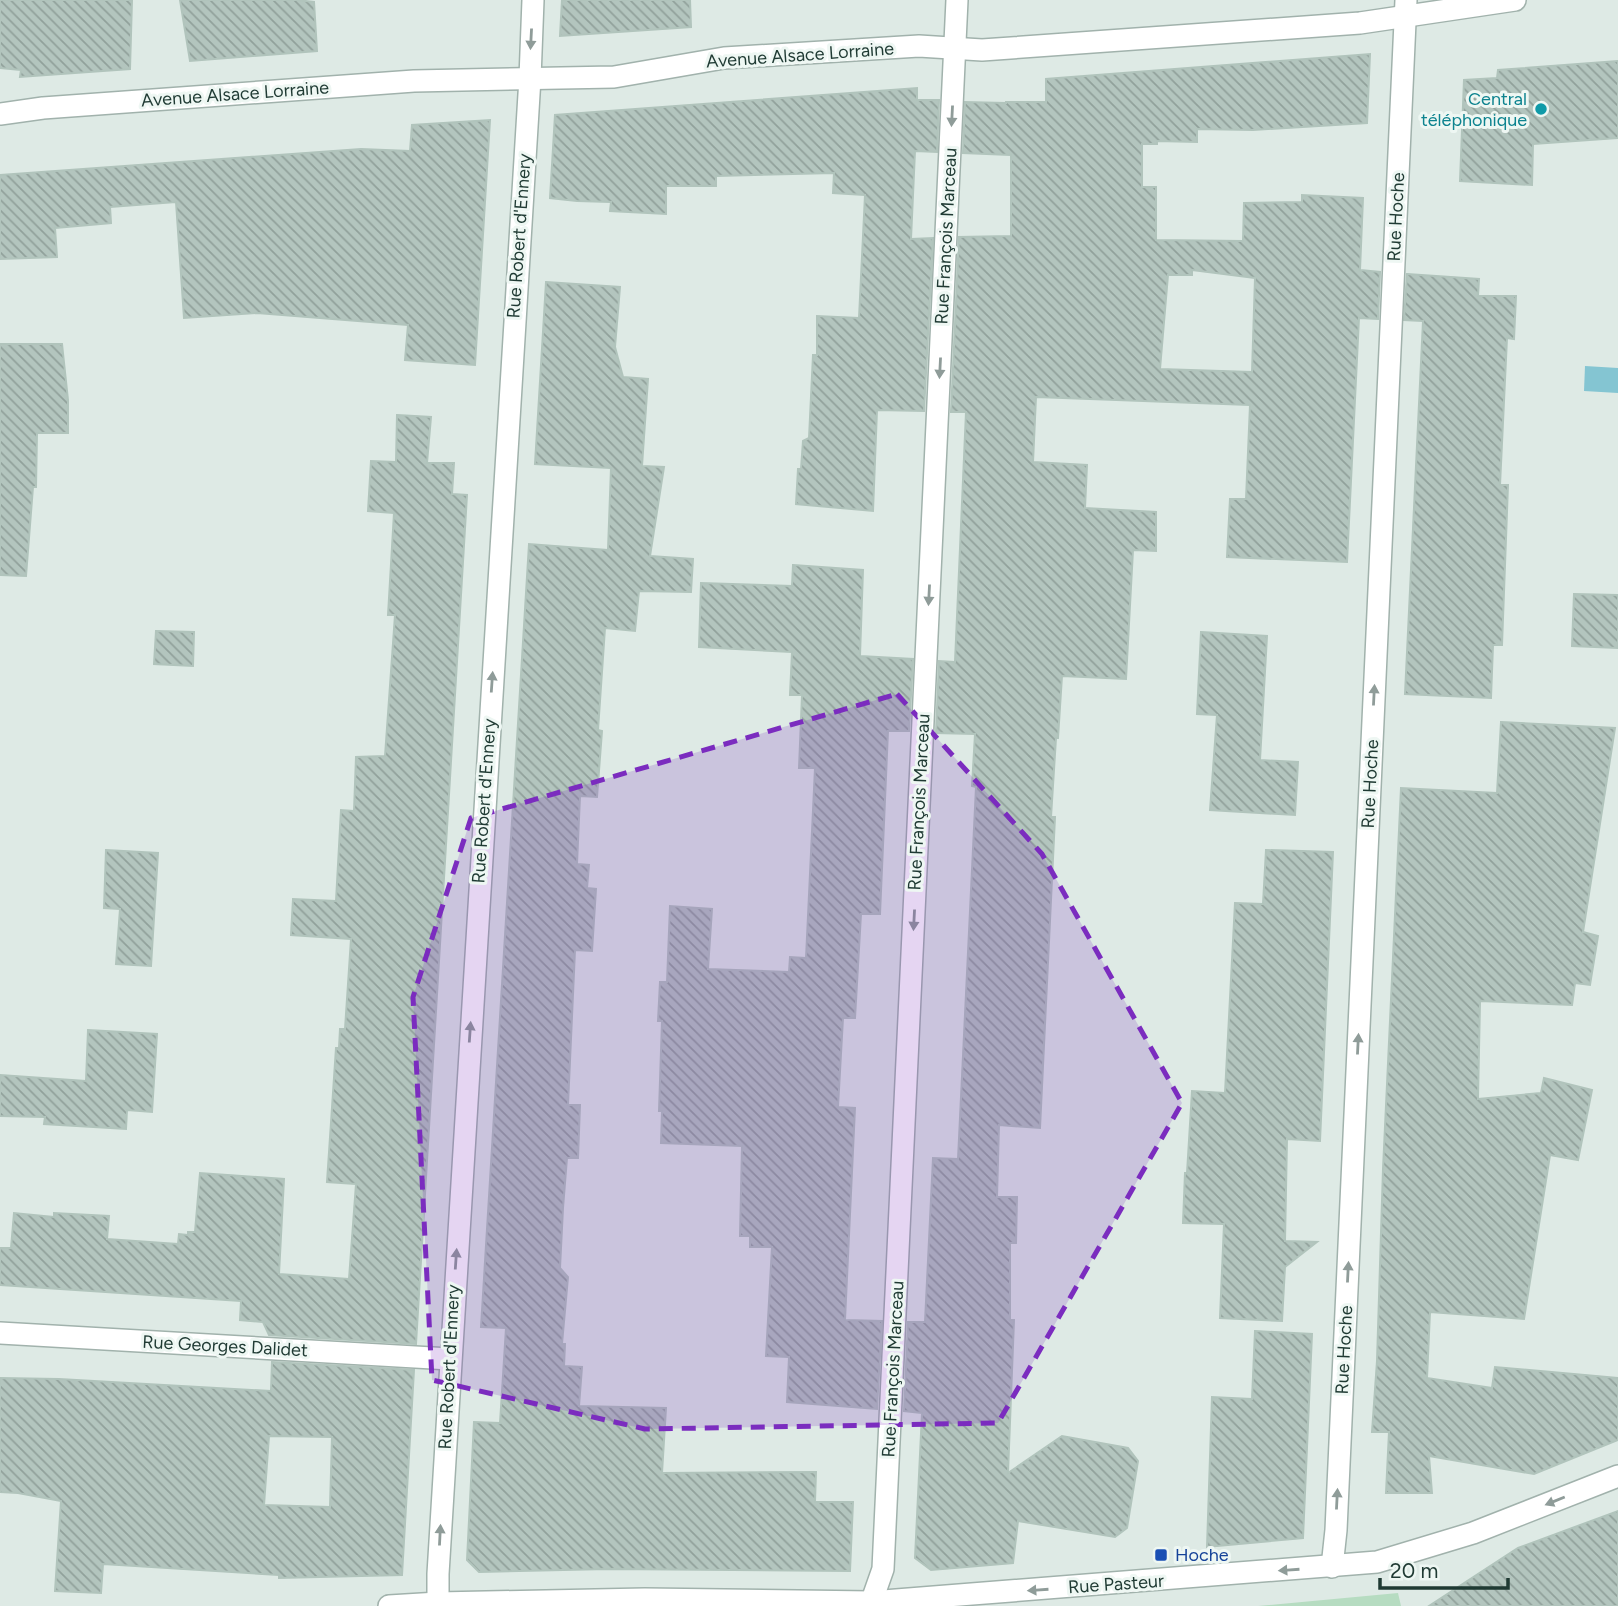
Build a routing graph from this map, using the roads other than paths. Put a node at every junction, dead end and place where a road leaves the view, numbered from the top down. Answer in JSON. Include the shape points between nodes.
{"nodes":[{"id":1,"x":533,"y":0,"type":"edge"},
{"id":2,"x":957,"y":0,"type":"edge"},
{"id":3,"x":1516,"y":0,"type":"edge"},
{"id":4,"x":1406,"y":8,"type":"edge"},
{"id":5,"x":955,"y":48,"type":"junction"},
{"id":6,"x":530,"y":78,"type":"junction"},
{"id":7,"x":0,"y":114,"type":"edge"},
{"id":8,"x":0,"y":1333,"type":"edge"},
{"id":9,"x":450,"y":1360,"type":"junction"},
{"id":10,"x":1618,"y":1476,"type":"edge"},
{"id":11,"x":1332,"y":1567,"type":"junction"},
{"id":12,"x":438,"y":1603,"type":"junction"},
{"id":13,"x":870,"y":1604,"type":"edge"},
{"id":14,"x":389,"y":1606,"type":"edge"}],
"edges":[{"from":1,"to":6,"type":"street","name":"Rue Robert d'Ennery","one_way":true},
{"from":2,"to":5,"type":"street","name":"Rue François Marceau"},
{"from":3,"to":4,"type":"street","name":"Avenue Alsace Lorraine"},
{"from":4,"to":5,"type":"street","name":"Avenue Alsace Lorraine","via":[[1346,24],[982,50]]},
{"from":11,"to":4,"type":"street","name":"Rue Hoche","one_way":true},
{"from":5,"to":6,"type":"street","name":"Avenue Alsace Lorraine","via":[[919,46],[724,58],[614,77]]},
{"from":5,"to":13,"type":"street","name":"Rue François Marceau","one_way":true,"via":[[883,1569]]},
{"from":6,"to":7,"type":"street","name":"Avenue Alsace Lorraine","via":[[414,81]]},
{"from":9,"to":6,"type":"street","name":"Rue Robert d'Ennery","one_way":true},
{"from":8,"to":9,"type":"street","name":"Rue Georges Dalidet"},
{"from":12,"to":9,"type":"street","name":"Rue Robert d'Ennery","one_way":true},
{"from":10,"to":11,"type":"street","name":"Rue Pasteur","one_way":true,"via":[[1473,1533],[1377,1562]]},
{"from":11,"to":13,"type":"street","name":"Rue Pasteur","one_way":true},
{"from":12,"to":13,"type":"street","name":"Rue Pasteur","via":[[645,1599]]},
{"from":12,"to":14,"type":"street","name":"Rue Pasteur"}]}
